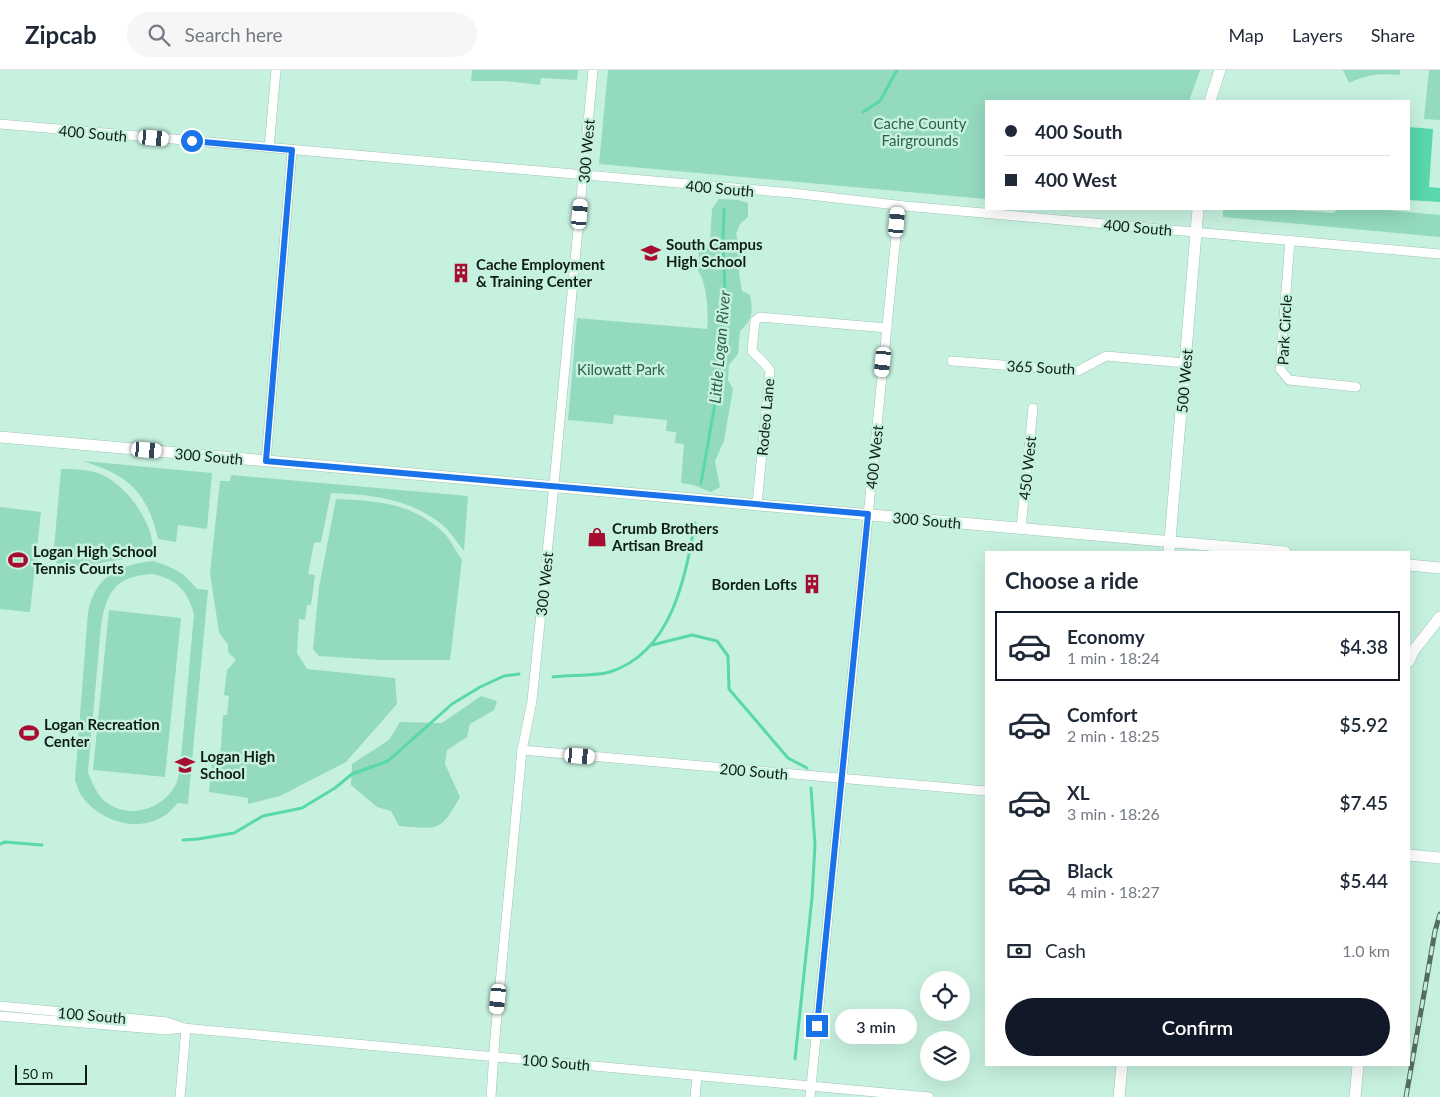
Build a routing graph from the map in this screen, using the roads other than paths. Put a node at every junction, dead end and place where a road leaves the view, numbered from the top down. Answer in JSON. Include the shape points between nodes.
{"nodes":[{"id":1,"x":276,"y":70,"type":"edge"},
{"id":2,"x":593,"y":70,"type":"edge"},
{"id":3,"x":1220,"y":70,"type":"edge"},
{"id":4,"x":1210,"y":100,"type":"edge"},
{"id":5,"x":0,"y":124,"type":"edge"},
{"id":6,"x":269,"y":148,"type":"junction"},
{"id":7,"x":292,"y":150,"type":"junction"},
{"id":8,"x":584,"y":176,"type":"junction"},
{"id":9,"x":899,"y":206,"type":"junction"},
{"id":10,"x":1198,"y":210,"type":"edge"},
{"id":11,"x":1196,"y":232,"type":"junction"},
{"id":12,"x":1290,"y":240,"type":"junction"},
{"id":13,"x":1440,"y":254,"type":"edge"},
{"id":14,"x":887,"y":328,"type":"junction"},
{"id":15,"x":952,"y":361,"type":"dead end"},
{"id":16,"x":1185,"y":363,"type":"junction"},
{"id":17,"x":1356,"y":387,"type":"dead end"},
{"id":18,"x":1033,"y":408,"type":"dead end"},
{"id":19,"x":0,"y":437,"type":"edge"},
{"id":20,"x":266,"y":461,"type":"junction"},
{"id":21,"x":554,"y":486,"type":"junction"},
{"id":22,"x":757,"y":504,"type":"junction"},
{"id":23,"x":868,"y":514,"type":"junction"},
{"id":24,"x":1021,"y":528,"type":"junction"},
{"id":25,"x":1169,"y":547,"type":"edge"},
{"id":26,"x":1262,"y":551,"type":"edge"},
{"id":27,"x":1410,"y":565,"type":"edge"},
{"id":28,"x":1440,"y":568,"type":"edge"},
{"id":29,"x":1440,"y":617,"type":"edge"},
{"id":30,"x":1410,"y":659,"type":"edge"},
{"id":31,"x":522,"y":750,"type":"junction"},
{"id":32,"x":842,"y":778,"type":"junction"},
{"id":33,"x":985,"y":791,"type":"edge"},
{"id":34,"x":1410,"y":856,"type":"edge"},
{"id":35,"x":1440,"y":858,"type":"edge"},
{"id":36,"x":0,"y":1006,"type":"edge"},
{"id":37,"x":0,"y":1016,"type":"edge"},
{"id":38,"x":185,"y":1028,"type":"junction"},
{"id":39,"x":494,"y":1057,"type":"junction"},
{"id":40,"x":1122,"y":1066,"type":"edge"},
{"id":41,"x":1358,"y":1066,"type":"edge"},
{"id":42,"x":697,"y":1076,"type":"junction"},
{"id":43,"x":811,"y":1086,"type":"junction"},
{"id":44,"x":180,"y":1097,"type":"edge"},
{"id":45,"x":491,"y":1097,"type":"edge"},
{"id":46,"x":695,"y":1097,"type":"edge"},
{"id":47,"x":810,"y":1097,"type":"edge"},
{"id":48,"x":929,"y":1097,"type":"edge"},
{"id":49,"x":1119,"y":1097,"type":"edge"},
{"id":50,"x":1355,"y":1097,"type":"edge"}],
"edges":[{"from":1,"to":6,"type":"street"},
{"from":2,"to":8,"type":"street","name":"300 West"},
{"from":3,"to":4,"type":"street"},
{"from":5,"to":6,"type":"street","name":"400 South"},
{"from":6,"to":7,"type":"street","name":"400 South"},
{"from":7,"to":8,"type":"street","name":"400 South"},
{"from":7,"to":20,"type":"street"},
{"from":8,"to":9,"type":"street","name":"400 South","via":[[792,193]]},
{"from":8,"to":21,"type":"street","name":"300 West"},
{"from":9,"to":11,"type":"street","name":"400 South"},
{"from":9,"to":14,"type":"street","name":"400 West"},
{"from":10,"to":11,"type":"street","name":"500 West"},
{"from":11,"to":12,"type":"street","name":"400 South"},
{"from":11,"to":16,"type":"street","name":"500 West"},
{"from":12,"to":13,"type":"street","name":"400 South"},
{"from":12,"to":17,"type":"street","name":"Park Circle","via":[[1280,369],[1288,380]]},
{"from":14,"to":22,"type":"street","name":"Rodeo Lane","via":[[756,318],[752,351],[770,371]]},
{"from":14,"to":23,"type":"street","name":"400 West"},
{"from":15,"to":16,"type":"street","name":"365 South","via":[[1078,371],[1106,356]]},
{"from":16,"to":25,"type":"street","name":"500 West"},
{"from":18,"to":24,"type":"street","name":"450 West"},
{"from":19,"to":20,"type":"street","name":"300 South"},
{"from":20,"to":21,"type":"street","name":"300 South"},
{"from":21,"to":22,"type":"street","name":"300 South"},
{"from":21,"to":31,"type":"street","name":"300 West","via":[[532,701]]},
{"from":22,"to":23,"type":"street","name":"300 South"},
{"from":23,"to":24,"type":"street","name":"300 South"},
{"from":23,"to":32,"type":"street","name":"400 West"},
{"from":24,"to":25,"type":"street","name":"300 South"},
{"from":25,"to":26,"type":"street","name":"300 South"},
{"from":27,"to":28,"type":"street"},
{"from":29,"to":30,"type":"street"},
{"from":31,"to":32,"type":"street","name":"200 South"},
{"from":31,"to":39,"type":"street","name":"300 West"},
{"from":32,"to":33,"type":"street","name":"200 South"},
{"from":32,"to":43,"type":"street","name":"400 West"},
{"from":34,"to":35,"type":"street"},
{"from":36,"to":38,"type":"street","name":"100 South","via":[[167,1022]]},
{"from":37,"to":38,"type":"street","name":"100 South","via":[[166,1030]]},
{"from":38,"to":39,"type":"street","name":"100 South"},
{"from":38,"to":44,"type":"street"},
{"from":39,"to":42,"type":"street","name":"100 South"},
{"from":39,"to":45,"type":"street","name":"300 West"},
{"from":40,"to":49,"type":"street"},
{"from":41,"to":50,"type":"street"},
{"from":42,"to":43,"type":"street","name":"100 South"},
{"from":42,"to":46,"type":"street"},
{"from":43,"to":47,"type":"street","name":"400 West"},
{"from":43,"to":48,"type":"street","name":"100 South"}]}
